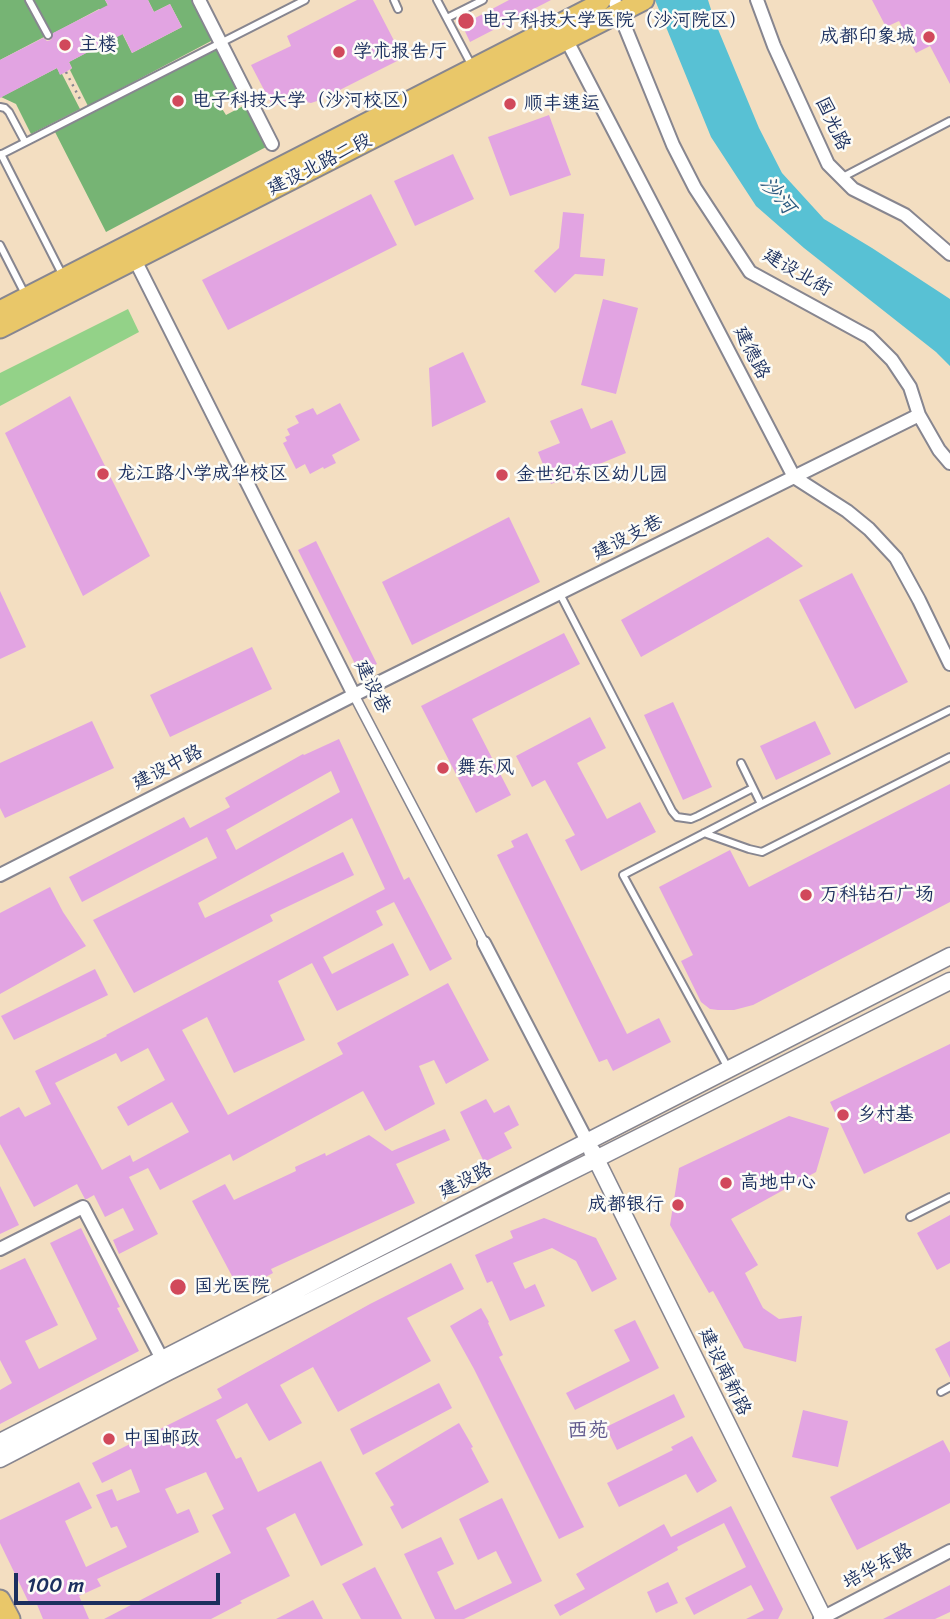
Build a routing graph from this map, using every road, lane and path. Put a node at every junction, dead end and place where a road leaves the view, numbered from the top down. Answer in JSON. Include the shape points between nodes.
{"nodes":[{"id":1,"x":29,"y":0,"type":"edge"},
{"id":2,"x":199,"y":0,"type":"edge"},
{"id":3,"x":305,"y":0,"type":"edge"},
{"id":4,"x":394,"y":0,"type":"edge"},
{"id":5,"x":437,"y":0,"type":"edge"},
{"id":6,"x":483,"y":0,"type":"edge"},
{"id":7,"x":601,"y":0,"type":"edge"},
{"id":8,"x":757,"y":0,"type":"edge"},
{"id":9,"x":642,"y":1,"type":"edge"},
{"id":10,"x":617,"y":7,"type":"edge"},
{"id":11,"x":398,"y":9,"type":"dead end"},
{"id":12,"x":447,"y":18,"type":"junction"},
{"id":13,"x":563,"y":32,"type":"junction"},
{"id":14,"x":48,"y":36,"type":"dead end"},
{"id":15,"x":221,"y":43,"type":"junction"},
{"id":16,"x":473,"y":68,"type":"junction"},
{"id":17,"x":66,"y":72,"type":"dead end"},
{"id":18,"x":0,"y":107,"type":"edge"},
{"id":19,"x":86,"y":111,"type":"junction"},
{"id":20,"x":950,"y":121,"type":"edge"},
{"id":21,"x":25,"y":142,"type":"junction"},
{"id":22,"x":272,"y":144,"type":"dead end"},
{"id":23,"x":1,"y":155,"type":"edge"},
{"id":24,"x":841,"y":178,"type":"junction"},
{"id":25,"x":0,"y":244,"type":"edge"},
{"id":26,"x":131,"y":252,"type":"junction"},
{"id":27,"x":950,"y":254,"type":"edge"},
{"id":28,"x":64,"y":278,"type":"junction"},
{"id":29,"x":27,"y":297,"type":"junction"},
{"id":30,"x":0,"y":311,"type":"edge"},
{"id":31,"x":0,"y":328,"type":"edge"},
{"id":32,"x":919,"y":415,"type":"junction"},
{"id":33,"x":950,"y":464,"type":"edge"},
{"id":34,"x":794,"y":477,"type":"junction"},
{"id":35,"x":560,"y":594,"type":"junction"},
{"id":36,"x":950,"y":664,"type":"edge"},
{"id":37,"x":354,"y":695,"type":"junction"},
{"id":38,"x":950,"y":710,"type":"edge"},
{"id":39,"x":950,"y":757,"type":"edge"},
{"id":40,"x":741,"y":763,"type":"dead end"},
{"id":41,"x":752,"y":788,"type":"junction"},
{"id":42,"x":761,"y":804,"type":"junction"},
{"id":43,"x":704,"y":833,"type":"junction"},
{"id":44,"x":0,"y":875,"type":"edge"},
{"id":45,"x":484,"y":943,"type":"joint"},
{"id":46,"x":950,"y":956,"type":"edge"},
{"id":47,"x":950,"y":981,"type":"edge"},
{"id":48,"x":729,"y":1070,"type":"junction"},
{"id":49,"x":587,"y":1143,"type":"junction"},
{"id":50,"x":596,"y":1159,"type":"junction"},
{"id":51,"x":950,"y":1198,"type":"edge"},
{"id":52,"x":910,"y":1217,"type":"dead end"},
{"id":53,"x":0,"y":1249,"type":"edge"},
{"id":54,"x":162,"y":1359,"type":"junction"},
{"id":55,"x":950,"y":1387,"type":"edge"},
{"id":56,"x":941,"y":1392,"type":"dead end"},
{"id":57,"x":0,"y":1442,"type":"edge"},
{"id":58,"x":0,"y":1459,"type":"edge"},
{"id":59,"x":950,"y":1551,"type":"edge"},
{"id":60,"x":0,"y":1600,"type":"edge"},
{"id":61,"x":822,"y":1618,"type":"edge"},
{"id":62,"x":10,"y":1619,"type":"edge"}],
"edges":[{"from":1,"to":14,"type":"lane"},
{"from":2,"to":15,"type":"street"},
{"from":3,"to":15,"type":"lane"},
{"from":4,"to":11,"type":"lane"},
{"from":5,"to":12,"type":"lane"},
{"from":6,"to":12,"type":"lane"},
{"from":7,"to":13,"type":"main road","name":"建设北路二段"},
{"from":8,"to":24,"type":"street","name":"国光路","via":[[828,164]]},
{"from":9,"to":10,"type":"main road","name":"建设北路二段"},
{"from":10,"to":13,"type":"main road","name":"建设北路二段"},
{"from":10,"to":32,"type":"street","name":"建设北街","via":[[673,145],[750,272],[869,337],[910,387]]},
{"from":12,"to":16,"type":"lane"},
{"from":13,"to":16,"type":"main road","name":"建设北路二段"},
{"from":13,"to":26,"type":"main road","name":"建设北路二段"},
{"from":13,"to":34,"type":"street","name":"建德路"},
{"from":15,"to":19,"type":"lane"},
{"from":15,"to":22,"type":"street"},
{"from":16,"to":26,"type":"main road","name":"建设北路二段"},
{"from":17,"to":19,"type":"path"},
{"from":18,"to":21,"type":"lane","via":[[9,112]]},
{"from":19,"to":21,"type":"lane"},
{"from":20,"to":24,"type":"lane"},
{"from":21,"to":23,"type":"lane"},
{"from":23,"to":28,"type":"lane"},
{"from":24,"to":27,"type":"street","name":"国光路","via":[[853,189],[905,215]]},
{"from":25,"to":29,"type":"lane"},
{"from":26,"to":28,"type":"main road","name":"建设北路二段"},
{"from":26,"to":31,"type":"main road","name":"建设北路二段"},
{"from":26,"to":37,"type":"street","name":"建设巷"},
{"from":28,"to":29,"type":"main road","name":"建设北路二段"},
{"from":29,"to":30,"type":"main road","name":"建设北路二段"},
{"from":32,"to":33,"type":"street","name":"建设北街"},
{"from":32,"to":34,"type":"street","name":"建设支巷"},
{"from":34,"to":35,"type":"street","name":"建设支巷"},
{"from":34,"to":36,"type":"street","name":"建德路","via":[[847,511],[896,558]]},
{"from":35,"to":37,"type":"street","name":"建设支巷"},
{"from":35,"to":41,"type":"lane","via":[[677,817],[691,819]]},
{"from":37,"to":44,"type":"street","name":"建设中路"},
{"from":37,"to":45,"type":"street","name":"建设巷"},
{"from":38,"to":42,"type":"lane"},
{"from":39,"to":43,"type":"lane","via":[[762,852]]},
{"from":40,"to":41,"type":"lane"},
{"from":41,"to":42,"type":"lane"},
{"from":42,"to":43,"type":"lane"},
{"from":43,"to":48,"type":"lane","via":[[623,876]]},
{"from":45,"to":49,"type":"street","name":"建设巷"},
{"from":46,"to":48,"type":"street","name":"建设路"},
{"from":47,"to":50,"type":"street","name":"建设路"},
{"from":48,"to":49,"type":"street","name":"建设路"},
{"from":49,"to":50,"type":"street","name":"建设南新路"},
{"from":49,"to":54,"type":"street","name":"建设路"},
{"from":50,"to":58,"type":"street","name":"建设路"},
{"from":50,"to":61,"type":"street","name":"建设南新路"},
{"from":51,"to":52,"type":"lane"},
{"from":53,"to":54,"type":"street","via":[[83,1207]]},
{"from":54,"to":57,"type":"street","name":"建设路"},
{"from":55,"to":56,"type":"lane"},
{"from":59,"to":61,"type":"street","name":"培华东路"},
{"from":60,"to":62,"type":"main road"}]}
